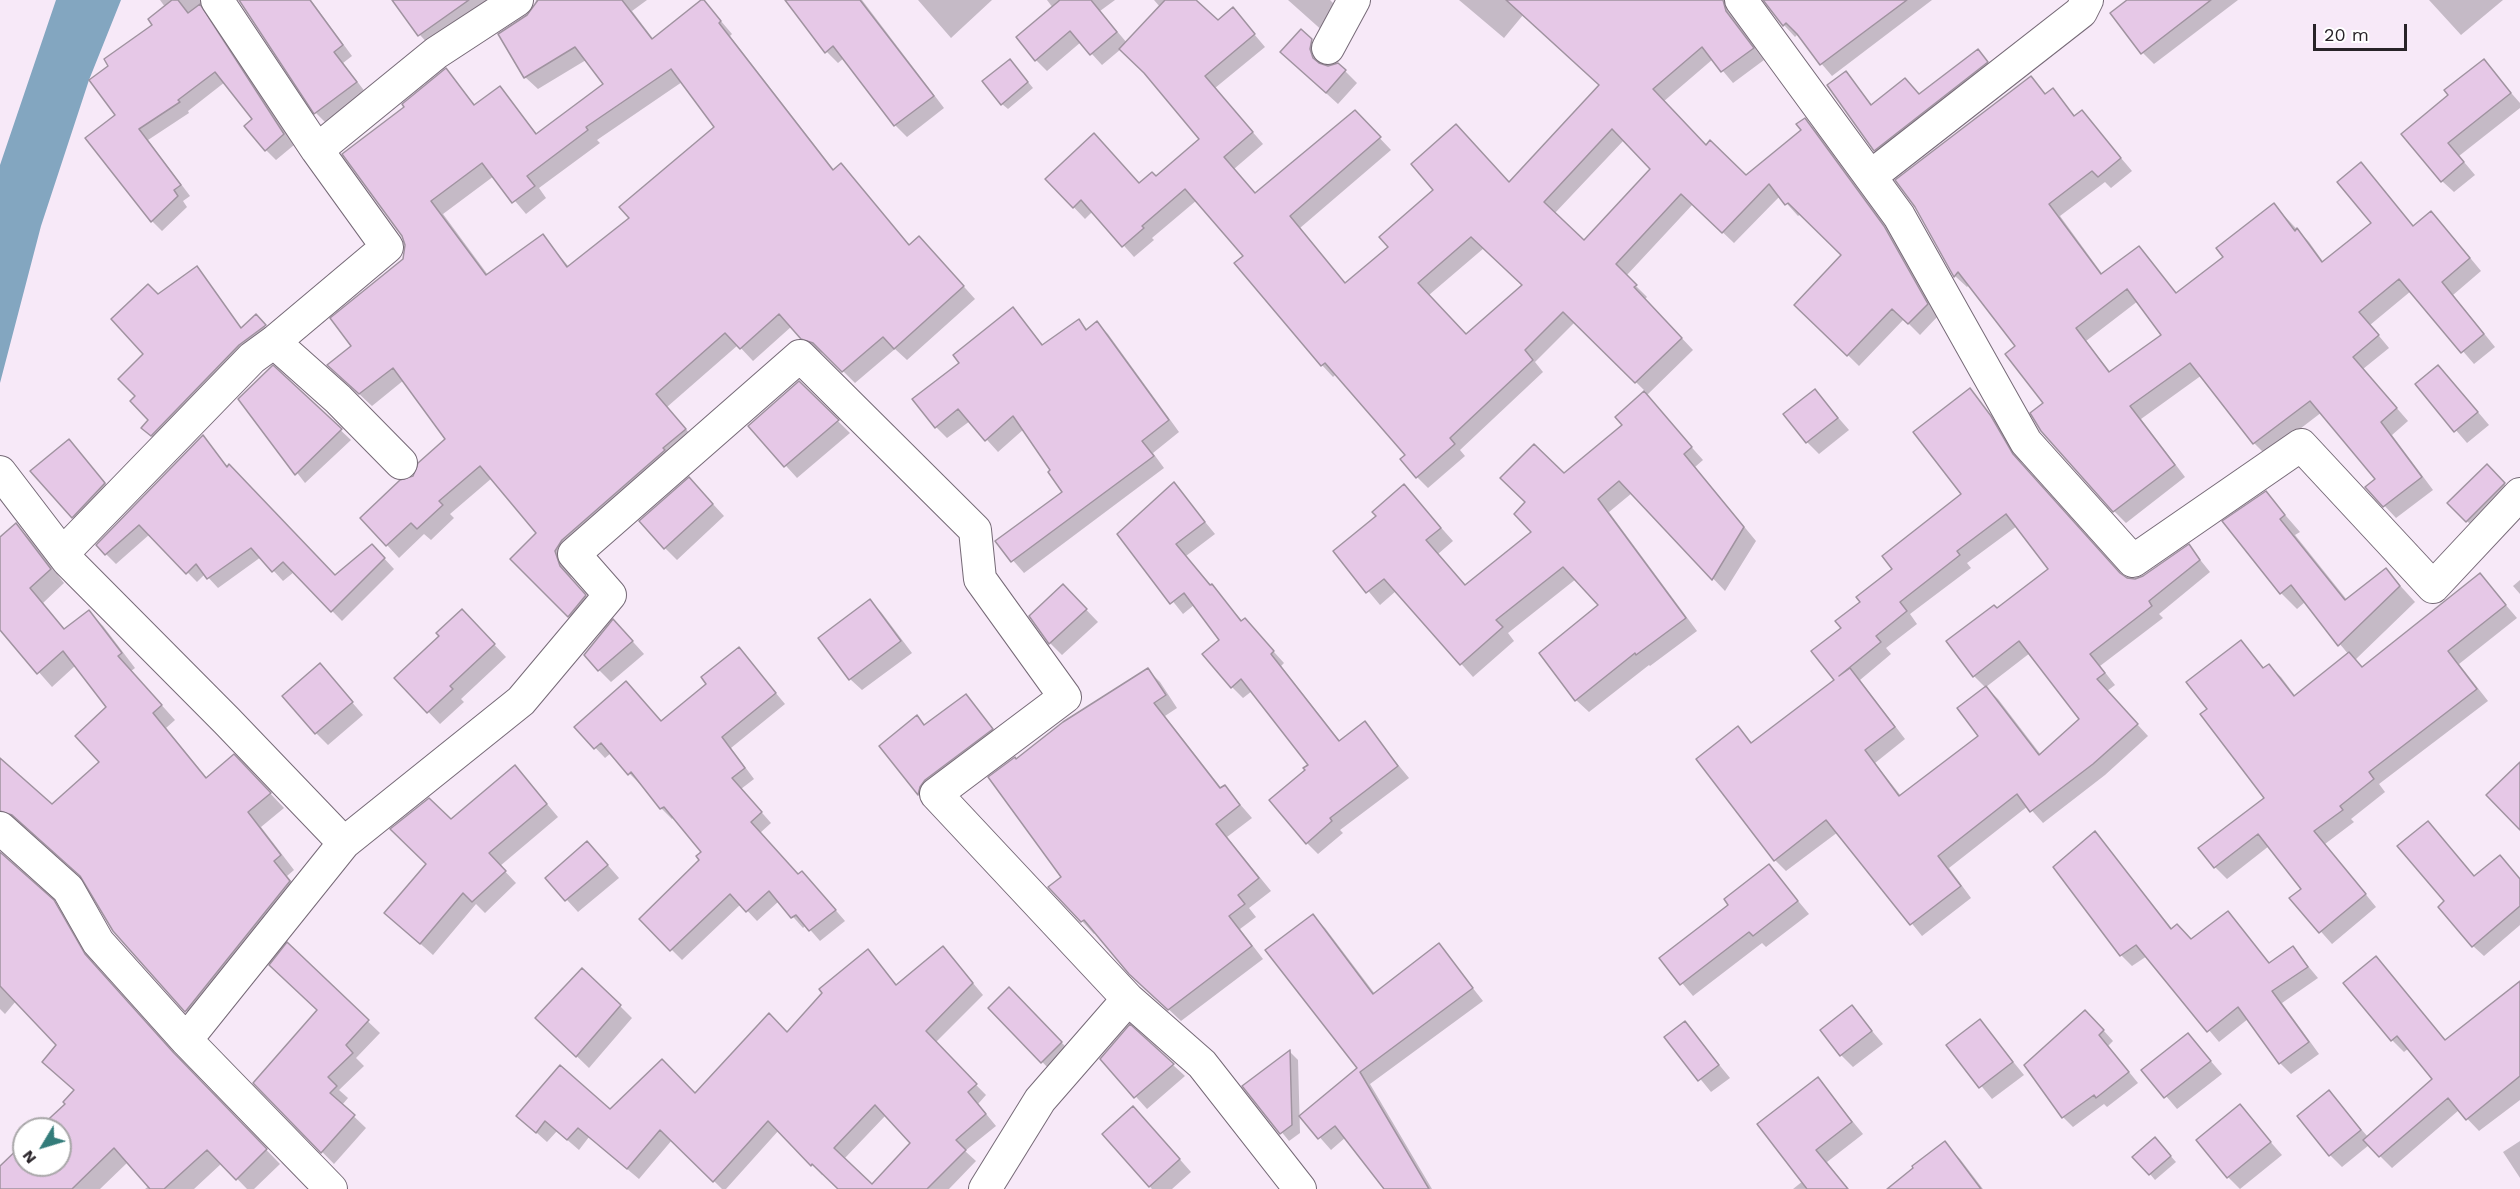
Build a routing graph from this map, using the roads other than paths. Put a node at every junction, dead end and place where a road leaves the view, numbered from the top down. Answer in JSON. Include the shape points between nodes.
{"nodes":[{"id":1,"x":217,"y":0,"type":"edge"},
{"id":2,"x":517,"y":0,"type":"edge"},
{"id":3,"x":1354,"y":0,"type":"edge"},
{"id":4,"x":1741,"y":0,"type":"edge"},
{"id":5,"x":2087,"y":0,"type":"edge"},
{"id":6,"x":1328,"y":48,"type":"dead end"},
{"id":7,"x":317,"y":150,"type":"junction"},
{"id":8,"x":1871,"y":176,"type":"junction"},
{"id":9,"x":274,"y":342,"type":"junction"},
{"id":10,"x":401,"y":464,"type":"dead end"},
{"id":11,"x":0,"y":472,"type":"edge"},
{"id":12,"x":2520,"y":494,"type":"edge"},
{"id":13,"x":63,"y":553,"type":"junction"},
{"id":14,"x":0,"y":828,"type":"edge"},
{"id":15,"x":344,"y":843,"type":"junction"},
{"id":16,"x":1128,"y":999,"type":"junction"},
{"id":17,"x":186,"y":1040,"type":"junction"},
{"id":18,"x":331,"y":1189,"type":"edge"},
{"id":19,"x":986,"y":1189,"type":"edge"},
{"id":20,"x":1300,"y":1189,"type":"edge"}],
"edges":[{"from":1,"to":7,"type":"street"},
{"from":2,"to":7,"type":"street","via":[[436,53]]},
{"from":3,"to":6,"type":"street"},
{"from":4,"to":8,"type":"street"},
{"from":5,"to":8,"type":"street","via":[[2081,12]]},
{"from":7,"to":9,"type":"street","via":[[387,247]]},
{"from":8,"to":12,"type":"street","via":[[1899,216],[2026,442],[2133,561],[2301,445],[2433,587]]},
{"from":9,"to":10,"type":"street","via":[[338,399]]},
{"from":9,"to":13,"type":"street","via":[[252,358]]},
{"from":11,"to":13,"type":"street"},
{"from":13,"to":15,"type":"street"},
{"from":14,"to":17,"type":"street","via":[[68,889],[98,942]]},
{"from":15,"to":16,"type":"street","via":[[521,701],[610,595],[574,554],[800,357],[975,530],[980,579],[1065,697],[936,794]]},
{"from":15,"to":17,"type":"street"},
{"from":16,"to":19,"type":"street","via":[[1041,1100]]},
{"from":16,"to":20,"type":"street","via":[[1202,1064]]},
{"from":17,"to":18,"type":"street"}]}
